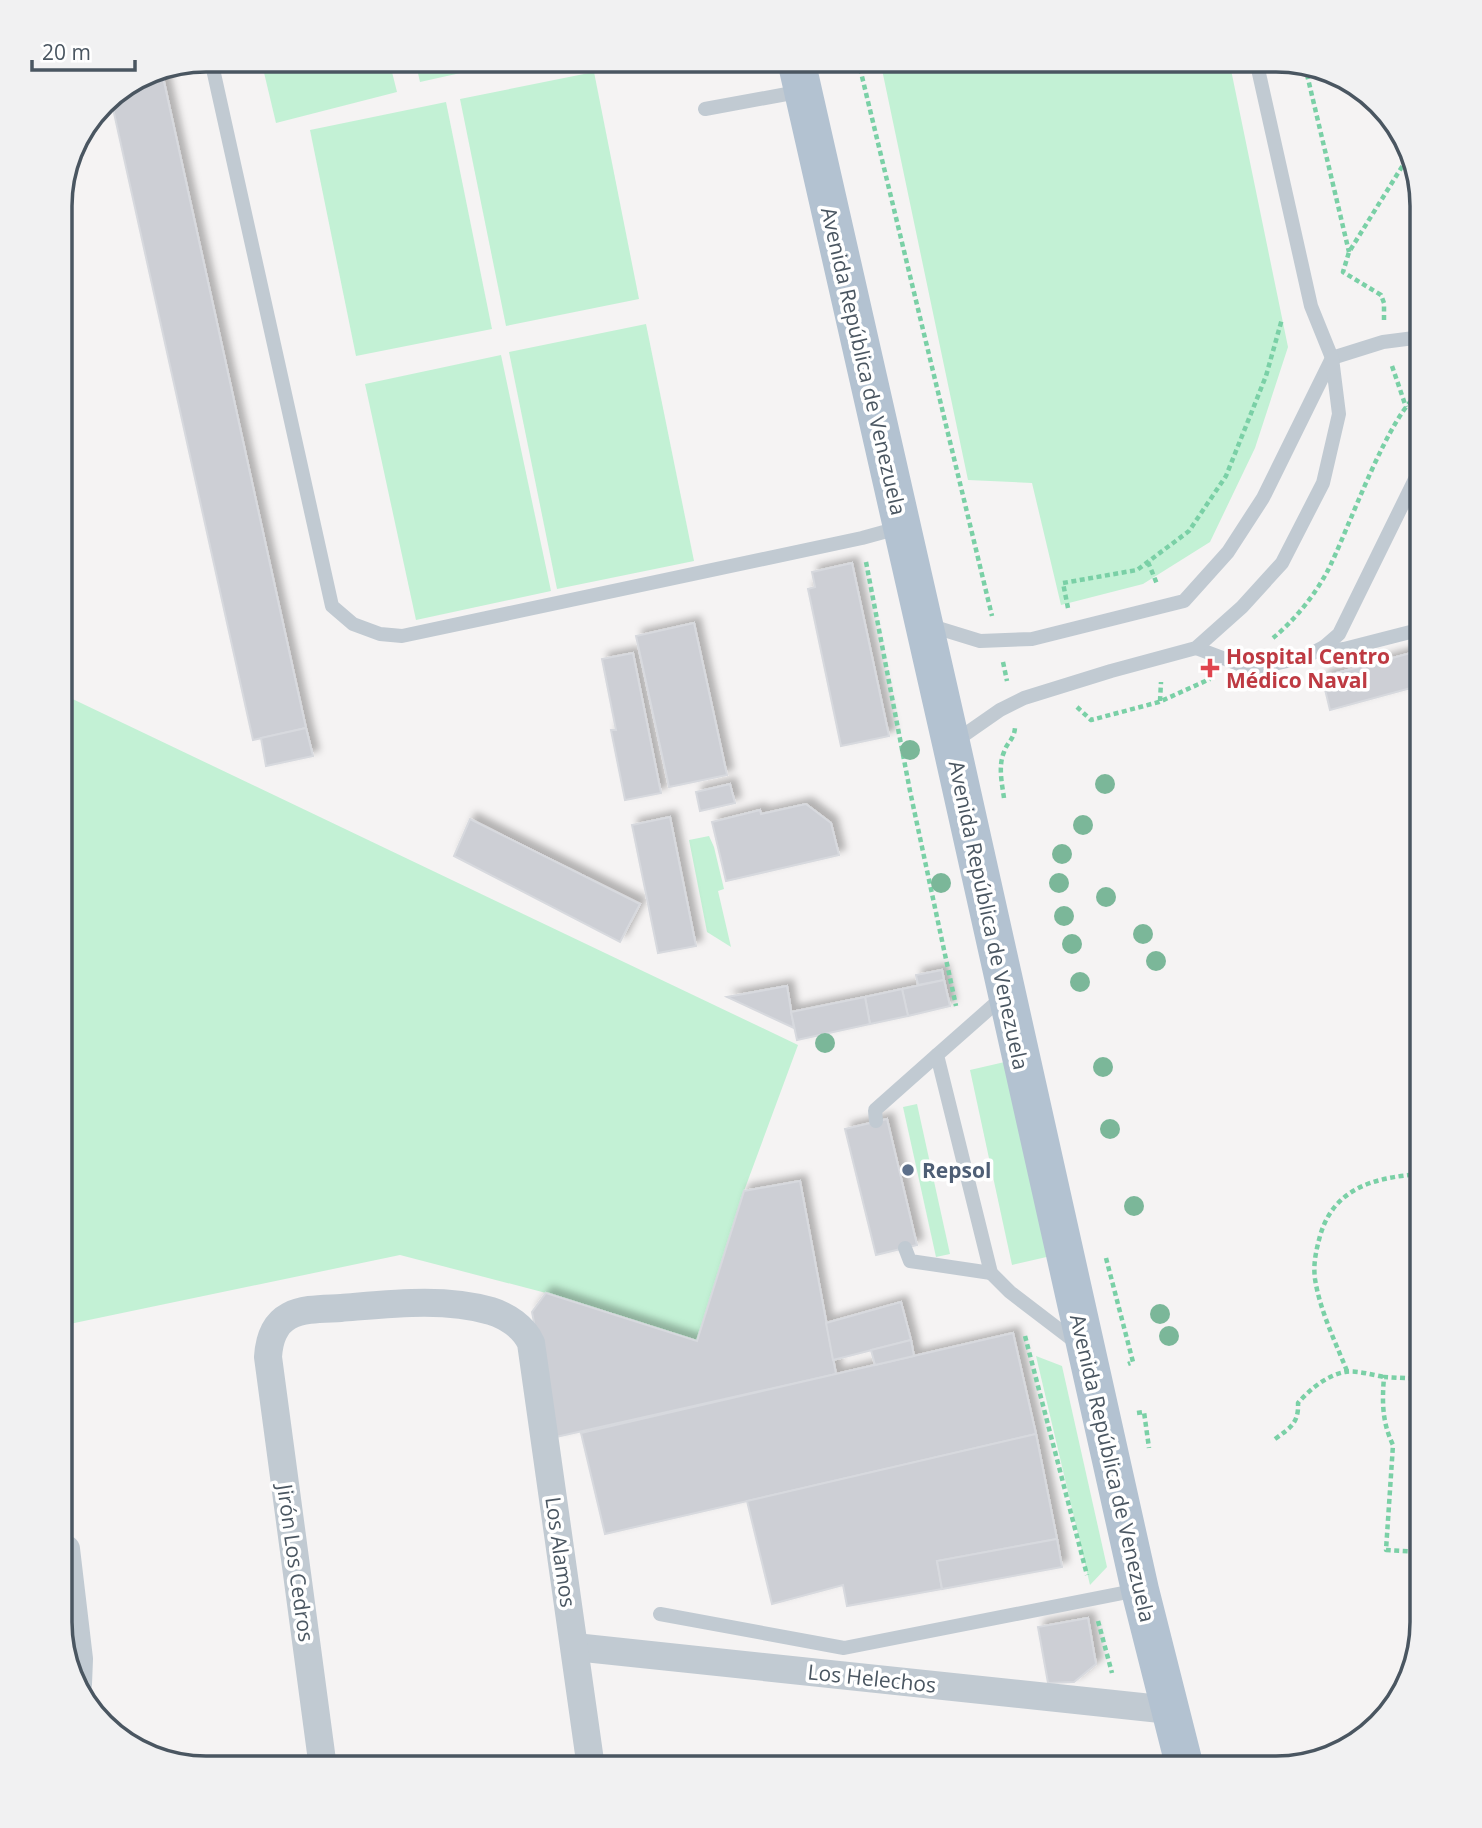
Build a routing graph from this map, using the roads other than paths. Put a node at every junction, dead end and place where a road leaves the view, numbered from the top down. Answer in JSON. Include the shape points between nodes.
{"nodes":[{"id":1,"x":214,"y":72,"type":"edge"},
{"id":2,"x":1259,"y":72,"type":"edge"},
{"id":3,"x":799,"y":75,"type":"edge"},
{"id":4,"x":705,"y":109,"type":"dead end"},
{"id":5,"x":1410,"y":339,"type":"edge"},
{"id":6,"x":1332,"y":358,"type":"junction"},
{"id":7,"x":1410,"y":491,"type":"edge"},
{"id":8,"x":902,"y":527,"type":"junction"},
{"id":9,"x":924,"y":624,"type":"junction"},
{"id":10,"x":1410,"y":633,"type":"edge"},
{"id":11,"x":1325,"y":647,"type":"junction"},
{"id":12,"x":1196,"y":648,"type":"junction"},
{"id":13,"x":951,"y":743,"type":"junction"},
{"id":14,"x":1006,"y":994,"type":"junction"},
{"id":15,"x":937,"y":1055,"type":"junction"},
{"id":16,"x":876,"y":1121,"type":"dead end"},
{"id":17,"x":905,"y":1248,"type":"dead end"},
{"id":18,"x":991,"y":1273,"type":"junction"},
{"id":19,"x":1086,"y":1350,"type":"junction"},
{"id":20,"x":268,"y":1357,"type":"joint"},
{"id":21,"x":1140,"y":1590,"type":"junction"},
{"id":22,"x":72,"y":1600,"type":"edge"},
{"id":23,"x":660,"y":1614,"type":"dead end"},
{"id":24,"x":575,"y":1647,"type":"junction"},
{"id":25,"x":79,"y":1665,"type":"edge"},
{"id":26,"x":1170,"y":1710,"type":"junction"},
{"id":27,"x":321,"y":1756,"type":"edge"},
{"id":28,"x":589,"y":1756,"type":"edge"},
{"id":29,"x":1182,"y":1756,"type":"edge"}],
"edges":[{"from":1,"to":8,"type":"lane","via":[[332,606],[353,624],[402,636]]},
{"from":2,"to":6,"type":"lane","via":[[1311,306]]},
{"from":3,"to":4,"type":"lane"},
{"from":3,"to":8,"type":"main road","name":"Avenida República de Venezuela"},
{"from":5,"to":6,"type":"lane"},
{"from":6,"to":9,"type":"lane","via":[[1263,498],[1228,552],[1184,601],[1032,639],[979,641]]},
{"from":6,"to":12,"type":"lane","via":[[1339,414],[1323,483],[1282,563]]},
{"from":7,"to":11,"type":"lane","via":[[1339,634]]},
{"from":8,"to":9,"type":"main road","name":"Avenida República de Venezuela"},
{"from":9,"to":13,"type":"main road","name":"Avenida República de Venezuela"},
{"from":10,"to":11,"type":"lane","via":[[1353,648]]},
{"from":11,"to":12,"type":"lane","via":[[1305,657],[1252,669]]},
{"from":12,"to":13,"type":"lane","via":[[1024,698]]},
{"from":13,"to":14,"type":"main road","name":"Avenida República de Venezuela"},
{"from":14,"to":15,"type":"lane"},
{"from":14,"to":19,"type":"main road","name":"Avenida República de Venezuela"},
{"from":15,"to":16,"type":"lane","via":[[875,1110]]},
{"from":15,"to":18,"type":"lane"},
{"from":17,"to":18,"type":"lane","via":[[910,1261]]},
{"from":18,"to":19,"type":"lane"},
{"from":19,"to":21,"type":"main road","name":"Avenida República de Venezuela"},
{"from":20,"to":24,"type":"street","name":"Los Alamos","via":[[280,1322],[314,1310],[411,1304],[471,1307],[502,1315],[528,1336]]},
{"from":20,"to":27,"type":"street","name":"Jirón Los Cedros"},
{"from":21,"to":23,"type":"lane","via":[[844,1648]]},
{"from":21,"to":26,"type":"main road","name":"Avenida República de Venezuela"},
{"from":22,"to":25,"type":"street"},
{"from":24,"to":26,"type":"street","name":"Los Helechos"},
{"from":24,"to":28,"type":"street","name":"Los Alamos"},
{"from":26,"to":29,"type":"main road","name":"Avenida República de Venezuela"}]}
